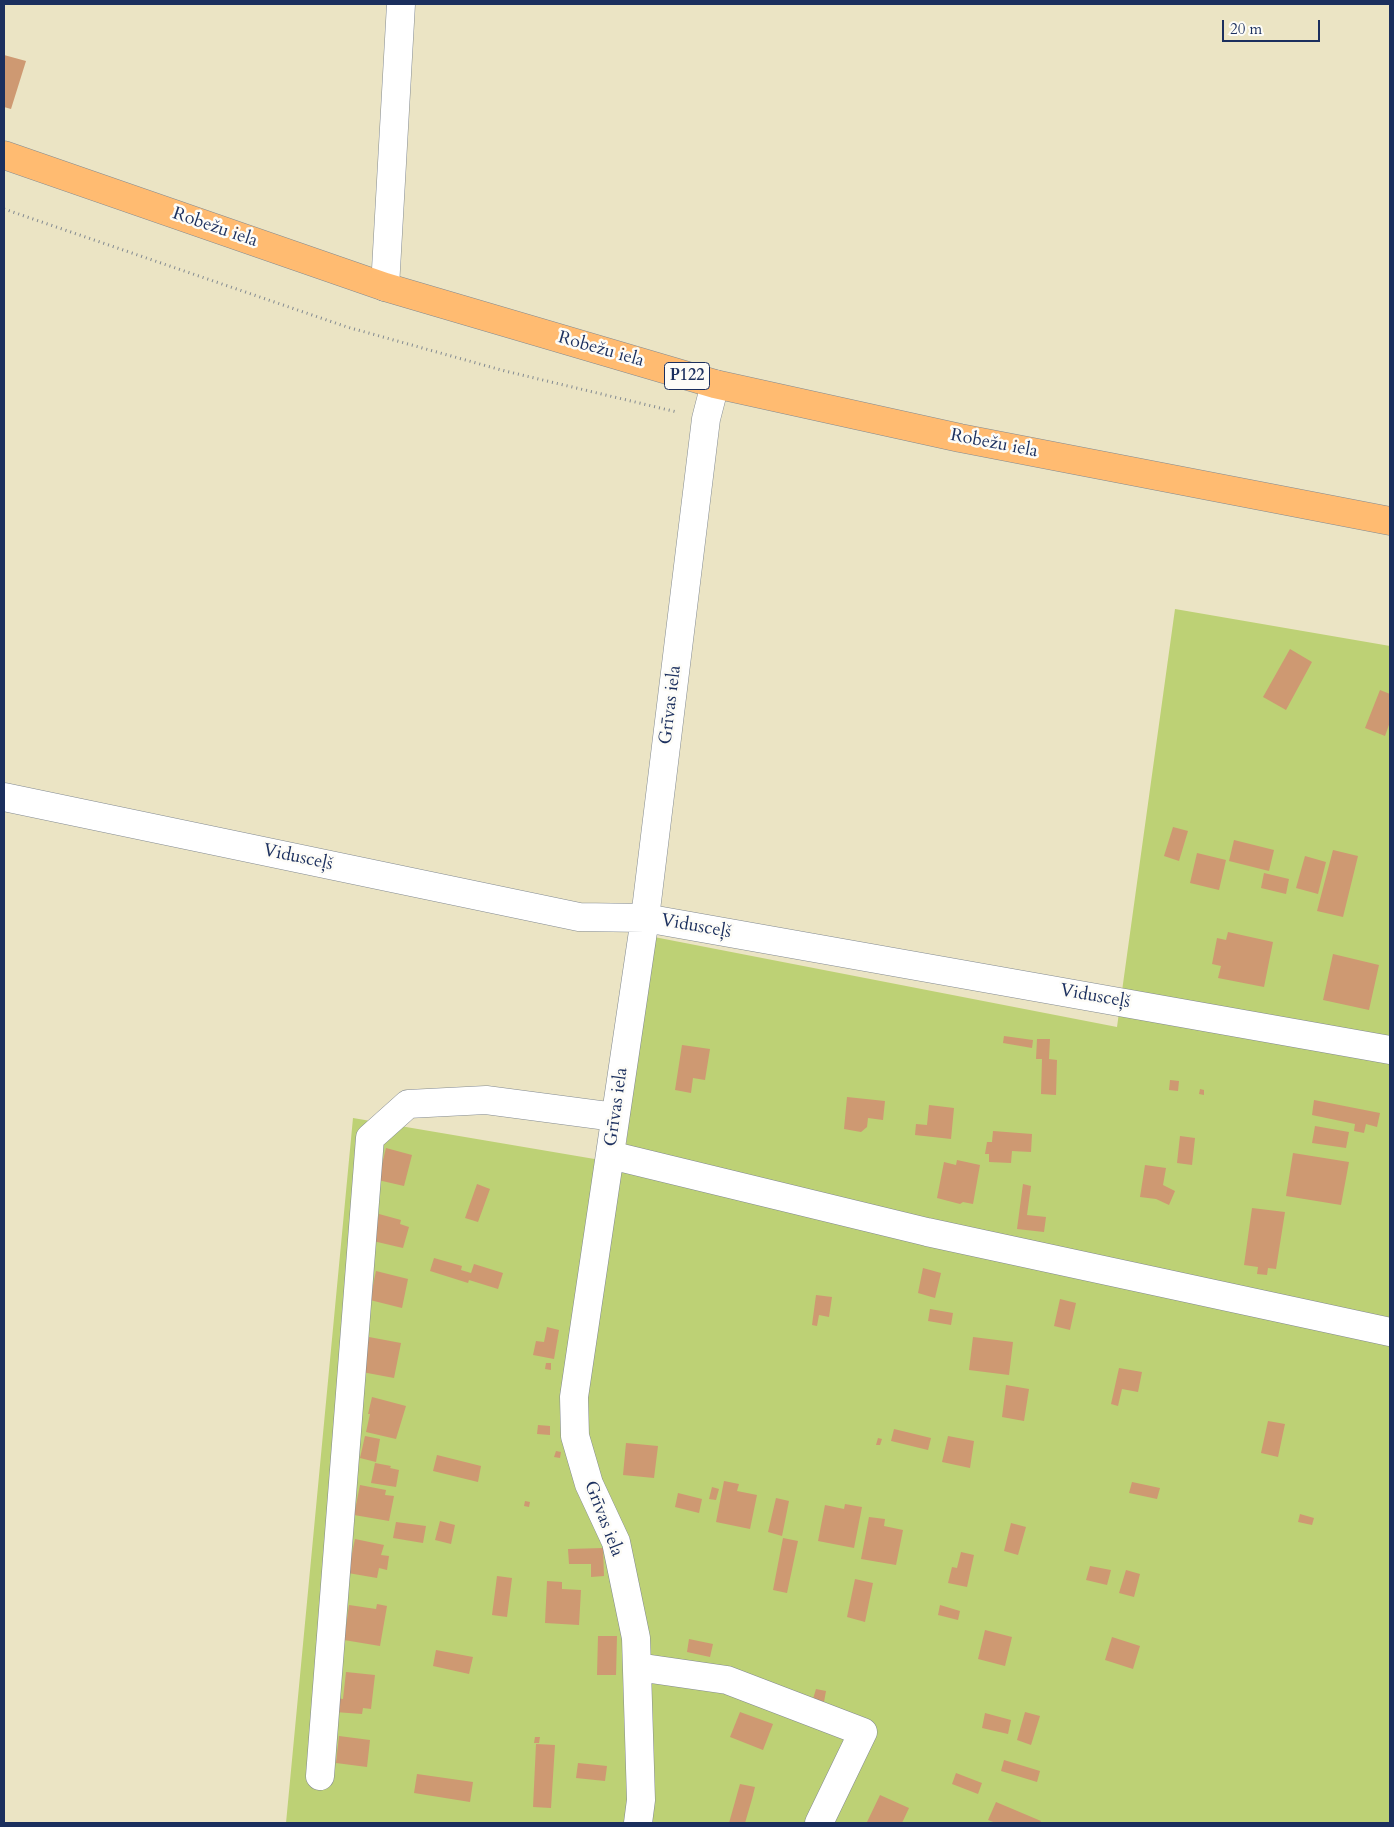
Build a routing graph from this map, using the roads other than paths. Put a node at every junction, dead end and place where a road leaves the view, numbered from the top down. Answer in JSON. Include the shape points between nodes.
{"nodes":[{"id":1,"x":401,"y":4,"type":"edge"},
{"id":2,"x":4,"y":155,"type":"edge"},
{"id":3,"x":385,"y":287,"type":"junction"},
{"id":4,"x":715,"y":384,"type":"junction"},
{"id":5,"x":1390,"y":521,"type":"edge"},
{"id":6,"x":4,"y":797,"type":"edge"},
{"id":7,"x":645,"y":918,"type":"junction"},
{"id":8,"x":1390,"y":1050,"type":"edge"},
{"id":9,"x":615,"y":1117,"type":"junction"},
{"id":10,"x":610,"y":1155,"type":"junction"},
{"id":11,"x":1390,"y":1332,"type":"edge"},
{"id":12,"x":636,"y":1667,"type":"junction"},
{"id":13,"x":320,"y":1776,"type":"dead end"},
{"id":14,"x":638,"y":1823,"type":"edge"},
{"id":15,"x":820,"y":1823,"type":"edge"}],
"edges":[{"from":1,"to":3,"type":"street"},
{"from":2,"to":3,"type":"main road","name":"Robežu iela","number":"P122"},
{"from":3,"to":4,"type":"main road","name":"Robežu iela","number":"P122"},
{"from":4,"to":5,"type":"main road","name":"Robežu iela","number":"P122","via":[[960,438]]},
{"from":4,"to":7,"type":"street","name":"Grīvas iela","via":[[706,419]]},
{"from":6,"to":7,"type":"street","name":"Vidusceļš","via":[[579,917]]},
{"from":7,"to":8,"type":"street","name":"Vidusceļš"},
{"from":7,"to":9,"type":"street","name":"Grīvas iela"},
{"from":9,"to":10,"type":"street","name":"Grīvas iela"},
{"from":9,"to":13,"type":"street","via":[[486,1100],[408,1104],[370,1138]]},
{"from":10,"to":11,"type":"street","via":[[927,1232]]},
{"from":10,"to":12,"type":"street","name":"Grīvas iela","via":[[574,1397],[575,1436],[588,1484],[616,1542],[636,1638]]},
{"from":12,"to":14,"type":"street","name":"Grīvas iela","via":[[641,1800]]},
{"from":12,"to":15,"type":"street","via":[[728,1680],[863,1732]]}]}
